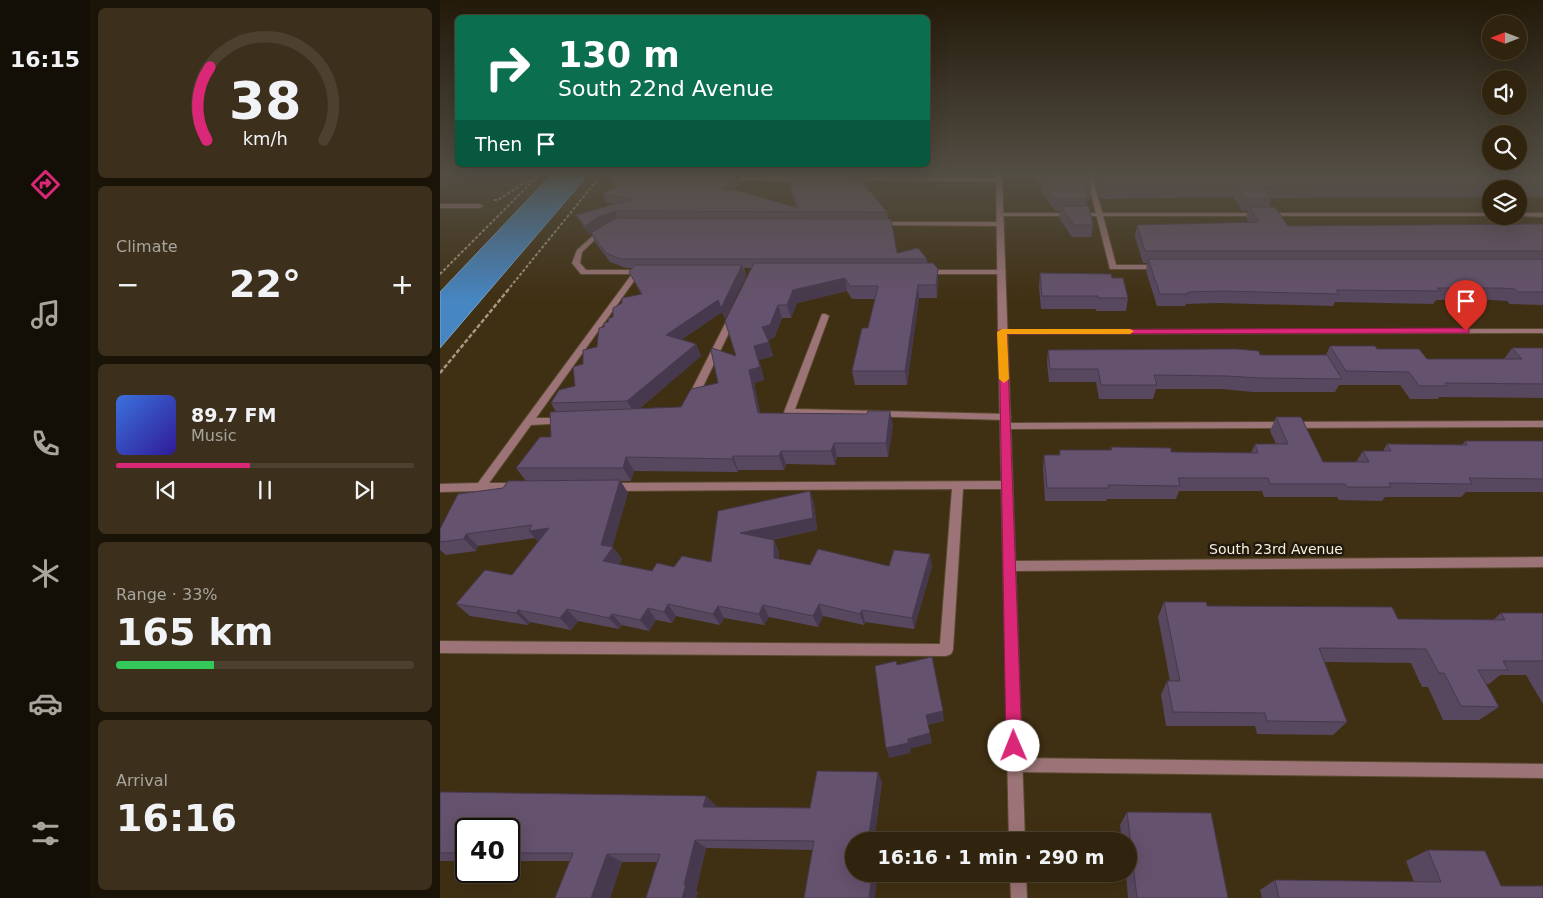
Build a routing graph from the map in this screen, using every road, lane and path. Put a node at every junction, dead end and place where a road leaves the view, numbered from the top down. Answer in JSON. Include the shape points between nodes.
{"nodes":[{"id":1,"x":1099,"y":215,"type":"edge"},
{"id":2,"x":498,"y":216,"type":"edge"},
{"id":3,"x":568,"y":216,"type":"edge"},
{"id":4,"x":1001,"y":216,"type":"edge"},
{"id":5,"x":1081,"y":216,"type":"edge"},
{"id":6,"x":1001,"y":220,"type":"junction"},
{"id":7,"x":874,"y":224,"type":"edge"},
{"id":8,"x":612,"y":226,"type":"edge"},
{"id":9,"x":1171,"y":267,"type":"edge"},
{"id":10,"x":920,"y":272,"type":"edge"},
{"id":11,"x":1002,"y":272,"type":"junction"},
{"id":12,"x":440,"y":274,"type":"edge"},
{"id":13,"x":738,"y":306,"type":"edge"},
{"id":14,"x":825,"y":316,"type":"dead end"},
{"id":15,"x":1543,"y":331,"type":"edge"},
{"id":16,"x":1002,"y":332,"type":"junction"},
{"id":17,"x":440,"y":373,"type":"edge"},
{"id":18,"x":688,"y":409,"type":"edge"},
{"id":19,"x":577,"y":420,"type":"edge"},
{"id":20,"x":528,"y":422,"type":"junction"},
{"id":21,"x":1006,"y":422,"type":"junction"},
{"id":22,"x":1543,"y":424,"type":"edge"},
{"id":23,"x":958,"y":485,"type":"junction"},
{"id":24,"x":1008,"y":485,"type":"junction"},
{"id":25,"x":481,"y":487,"type":"junction"},
{"id":26,"x":531,"y":487,"type":"edge"},
{"id":27,"x":600,"y":487,"type":"edge"},
{"id":28,"x":440,"y":488,"type":"edge"},
{"id":29,"x":1543,"y":562,"type":"edge"},
{"id":30,"x":1010,"y":566,"type":"junction"},
{"id":31,"x":440,"y":647,"type":"edge"},
{"id":32,"x":1014,"y":765,"type":"junction"},
{"id":33,"x":1543,"y":770,"type":"edge"},
{"id":34,"x":1017,"y":832,"type":"edge"},
{"id":35,"x":1018,"y":882,"type":"edge"},
{"id":36,"x":1019,"y":898,"type":"edge"}],
"edges":[{"from":1,"to":9,"type":"street","via":[[1113,267]]},
{"from":2,"to":12,"type":"path"},
{"from":3,"to":17,"type":"path"},
{"from":4,"to":6,"type":"street"},
{"from":5,"to":6,"type":"street"},
{"from":6,"to":7,"type":"street"},
{"from":6,"to":11,"type":"street"},
{"from":8,"to":20,"type":"street","via":[[599,232],[579,250],[576,264],[584,272],[642,272]]},
{"from":10,"to":11,"type":"street"},
{"from":11,"to":16,"type":"street"},
{"from":13,"to":18,"type":"street"},
{"from":14,"to":21,"type":"street","via":[[789,412]]},
{"from":15,"to":16,"type":"street"},
{"from":16,"to":21,"type":"street"},
{"from":19,"to":20,"type":"street"},
{"from":20,"to":25,"type":"street"},
{"from":21,"to":22,"type":"street"},
{"from":21,"to":24,"type":"street"},
{"from":23,"to":24,"type":"street"},
{"from":23,"to":27,"type":"street"},
{"from":23,"to":31,"type":"street","via":[[946,650]]},
{"from":24,"to":30,"type":"street"},
{"from":25,"to":26,"type":"street"},
{"from":25,"to":28,"type":"street"},
{"from":29,"to":30,"type":"street","name":"South 23rd Avenue"},
{"from":30,"to":32,"type":"street"},
{"from":32,"to":33,"type":"street"},
{"from":32,"to":34,"type":"street"},
{"from":35,"to":36,"type":"street"}]}
